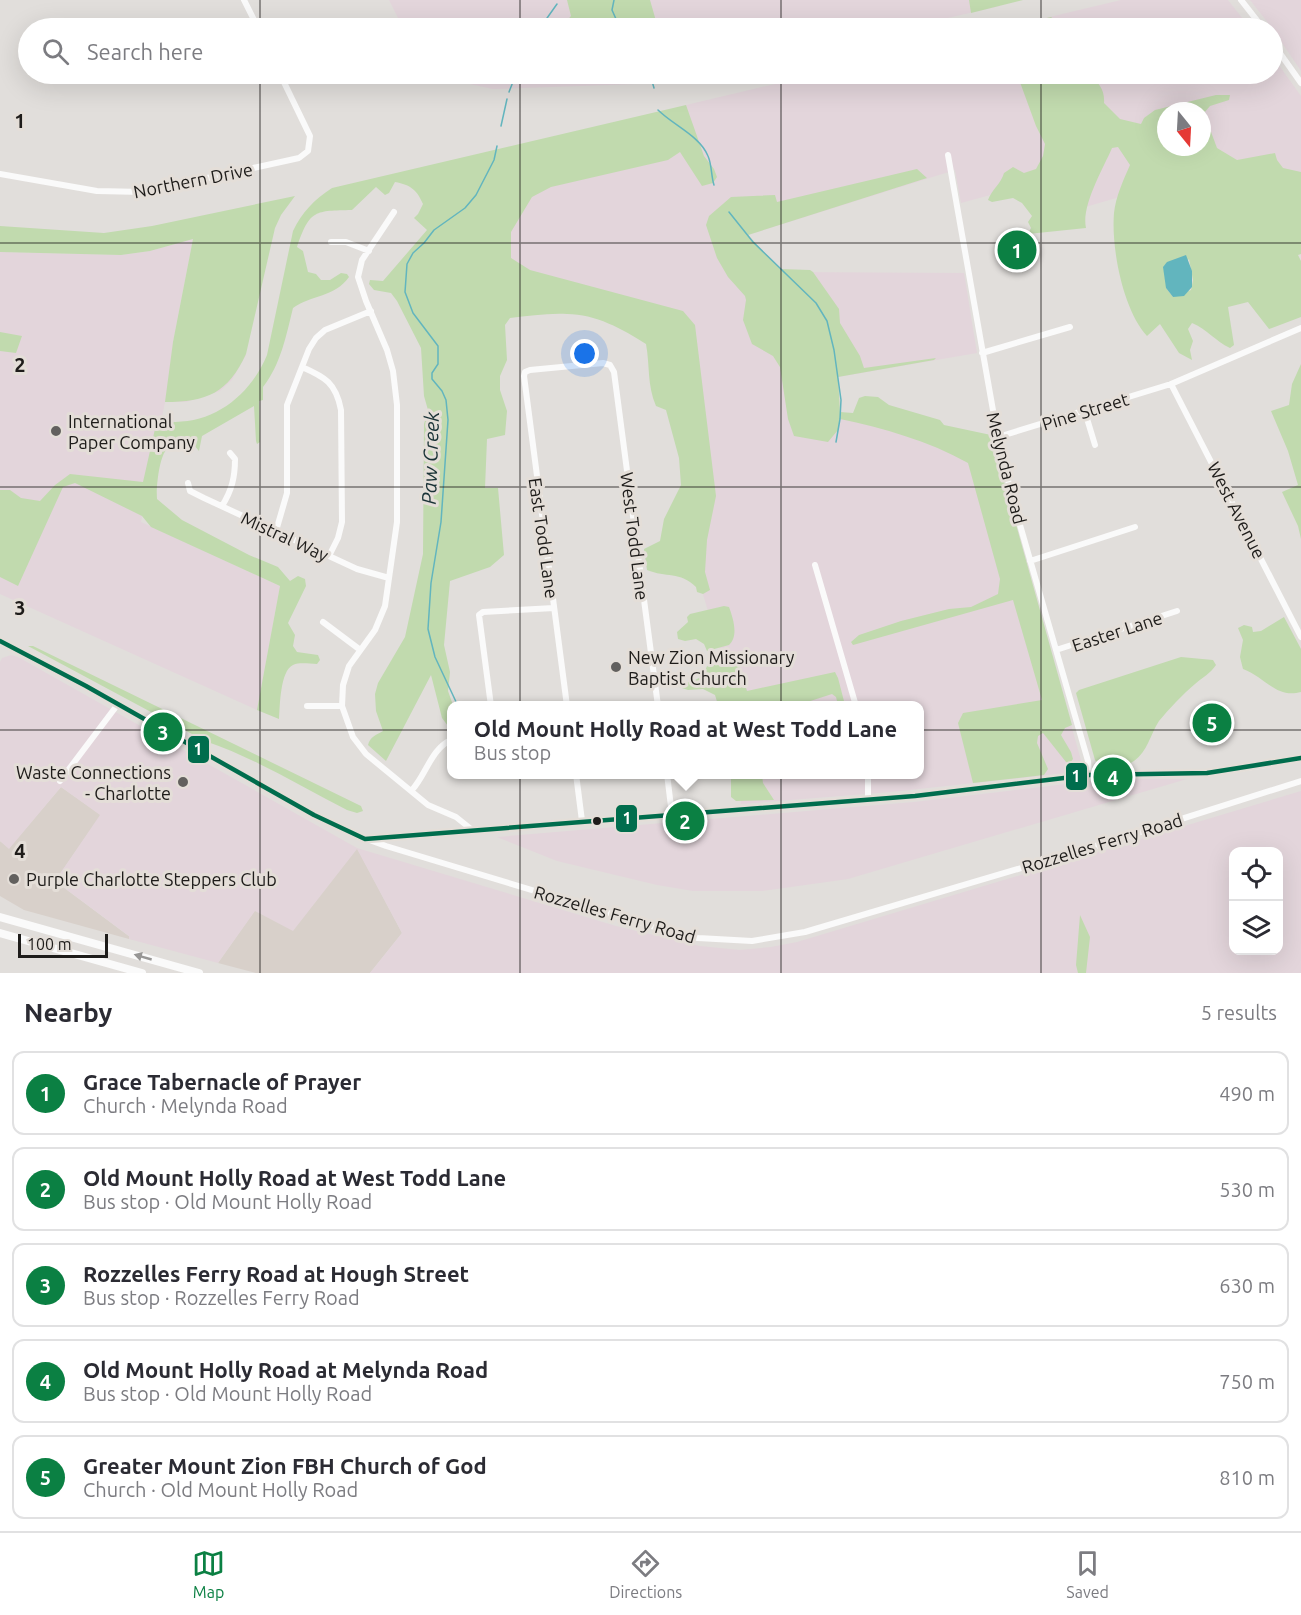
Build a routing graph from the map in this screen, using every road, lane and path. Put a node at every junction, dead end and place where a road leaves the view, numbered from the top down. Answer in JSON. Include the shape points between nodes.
{"nodes":[{"id":1,"x":244,"y":0,"type":"edge"},
{"id":2,"x":1241,"y":0,"type":"edge"},
{"id":3,"x":253,"y":18,"type":"edge"},
{"id":4,"x":1255,"y":18,"type":"edge"},
{"id":5,"x":1283,"y":58,"type":"edge"},
{"id":6,"x":1301,"y":83,"type":"edge"},
{"id":7,"x":285,"y":84,"type":"edge"},
{"id":8,"x":948,"y":155,"type":"dead end"},
{"id":9,"x":0,"y":174,"type":"edge"},
{"id":10,"x":394,"y":212,"type":"dead end"},
{"id":11,"x":331,"y":242,"type":"dead end"},
{"id":12,"x":369,"y":251,"type":"junction"},
{"id":13,"x":371,"y":311,"type":"junction"},
{"id":14,"x":1070,"y":327,"type":"dead end"},
{"id":15,"x":1301,"y":328,"type":"edge"},
{"id":16,"x":982,"y":352,"type":"junction"},
{"id":17,"x":302,"y":367,"type":"junction"},
{"id":18,"x":525,"y":372,"type":"joint"},
{"id":19,"x":1171,"y":384,"type":"junction"},
{"id":20,"x":1085,"y":412,"type":"junction"},
{"id":21,"x":998,"y":437,"type":"junction"},
{"id":22,"x":1095,"y":445,"type":"dead end"},
{"id":23,"x":230,"y":453,"type":"dead end"},
{"id":24,"x":188,"y":483,"type":"dead end"},
{"id":25,"x":222,"y":506,"type":"junction"},
{"id":26,"x":1135,"y":527,"type":"dead end"},
{"id":27,"x":276,"y":531,"type":"junction"},
{"id":28,"x":329,"y":556,"type":"junction"},
{"id":29,"x":1030,"y":561,"type":"junction"},
{"id":30,"x":815,"y":565,"type":"dead end"},
{"id":31,"x":389,"y":578,"type":"junction"},
{"id":32,"x":554,"y":608,"type":"junction"},
{"id":33,"x":1177,"y":611,"type":"dead end"},
{"id":34,"x":323,"y":622,"type":"dead end"},
{"id":35,"x":1301,"y":637,"type":"edge"},
{"id":36,"x":0,"y":643,"type":"edge"},
{"id":37,"x":359,"y":649,"type":"junction"},
{"id":38,"x":1056,"y":650,"type":"junction"},
{"id":39,"x":490,"y":701,"type":"edge"},
{"id":40,"x":566,"y":701,"type":"edge"},
{"id":41,"x":657,"y":701,"type":"edge"},
{"id":42,"x":855,"y":701,"type":"edge"},
{"id":43,"x":118,"y":704,"type":"junction"},
{"id":44,"x":307,"y":706,"type":"dead end"},
{"id":45,"x":342,"y":706,"type":"junction"},
{"id":46,"x":447,"y":743,"type":"edge"},
{"id":47,"x":1301,"y":758,"type":"edge"},
{"id":48,"x":1089,"y":775,"type":"junction"},
{"id":49,"x":577,"y":779,"type":"edge"},
{"id":50,"x":668,"y":779,"type":"edge"},
{"id":51,"x":868,"y":779,"type":"edge"},
{"id":52,"x":60,"y":781,"type":"dead end"},
{"id":53,"x":1301,"y":782,"type":"edge"},
{"id":54,"x":412,"y":790,"type":"junction"},
{"id":55,"x":868,"y":799,"type":"junction"},
{"id":56,"x":672,"y":815,"type":"junction"},
{"id":57,"x":582,"y":821,"type":"junction"},
{"id":58,"x":471,"y":829,"type":"junction"},
{"id":59,"x":365,"y":839,"type":"junction"},
{"id":60,"x":0,"y":917,"type":"edge"},
{"id":61,"x":0,"y":933,"type":"edge"},
{"id":62,"x":142,"y":973,"type":"edge"},
{"id":63,"x":199,"y":973,"type":"edge"}],
"edges":[{"from":1,"to":3,"type":"street"},
{"from":2,"to":4,"type":"street"},
{"from":5,"to":6,"type":"street"},
{"from":7,"to":9,"type":"street","name":"Northern Drive","via":[[308,131],[310,148],[298,158],[143,192],[97,191]]},
{"from":8,"to":16,"type":"street","name":"Melynda Road"},
{"from":10,"to":12,"type":"street"},
{"from":11,"to":12,"type":"street","via":[[346,242]]},
{"from":12,"to":13,"type":"street","via":[[358,277]]},
{"from":13,"to":17,"type":"street","via":[[325,330],[309,349]]},
{"from":13,"to":31,"type":"street","via":[[393,370],[397,405],[398,501]]},
{"from":14,"to":16,"type":"street"},
{"from":15,"to":19,"type":"street","name":"Pine Street"},
{"from":16,"to":21,"type":"street","name":"Melynda Road"},
{"from":17,"to":27,"type":"street","via":[[287,405],[286,493]]},
{"from":17,"to":28,"type":"street","via":[[329,382],[341,410],[342,522]]},
{"from":18,"to":32,"type":"street","name":"East Todd Lane"},
{"from":18,"to":41,"type":"street","name":"West Todd Lane","via":[[603,363],[612,367]]},
{"from":19,"to":20,"type":"street","name":"Pine Street"},
{"from":19,"to":35,"type":"street","name":"West Avenue"},
{"from":20,"to":21,"type":"street","name":"Pine Street"},
{"from":20,"to":22,"type":"street"},
{"from":21,"to":29,"type":"street","name":"Melynda Road"},
{"from":23,"to":25,"type":"street","via":[[236,459],[235,477]]},
{"from":24,"to":25,"type":"street","name":"Mistral Way","via":[[190,491]]},
{"from":25,"to":27,"type":"street","name":"Mistral Way"},
{"from":26,"to":29,"type":"street"},
{"from":27,"to":28,"type":"street","name":"Mistral Way"},
{"from":28,"to":31,"type":"street","name":"Mistral Way"},
{"from":29,"to":38,"type":"street","name":"Melynda Road"},
{"from":30,"to":42,"type":"street"},
{"from":31,"to":37,"type":"street","via":[[381,618]]},
{"from":32,"to":39,"type":"street","via":[[479,615]]},
{"from":32,"to":40,"type":"street","name":"East Todd Lane"},
{"from":33,"to":38,"type":"street","name":"Easter Lane"},
{"from":34,"to":37,"type":"street"},
{"from":36,"to":43,"type":"street","name":"Rozzelles Ferry Road"},
{"from":37,"to":45,"type":"street","via":[[345,676]]},
{"from":38,"to":48,"type":"street","name":"Melynda Road"},
{"from":43,"to":52,"type":"street"},
{"from":43,"to":59,"type":"street","name":"Rozzelles Ferry Road","via":[[314,815]]},
{"from":44,"to":45,"type":"street"},
{"from":45,"to":54,"type":"street","via":[[358,746]]},
{"from":46,"to":54,"type":"street"},
{"from":47,"to":48,"type":"street","via":[[1207,773]]},
{"from":48,"to":55,"type":"street"},
{"from":49,"to":57,"type":"street"},
{"from":50,"to":56,"type":"street"},
{"from":51,"to":55,"type":"street"},
{"from":53,"to":59,"type":"street","name":"Rozzelles Ferry Road","via":[[805,932],[752,940],[681,935]]},
{"from":54,"to":58,"type":"street"},
{"from":55,"to":56,"type":"street"},
{"from":56,"to":57,"type":"street"},
{"from":57,"to":58,"type":"street"},
{"from":58,"to":59,"type":"street"},
{"from":63,"to":60,"type":"highway","one_way":true},
{"from":61,"to":62,"type":"highway"}]}
